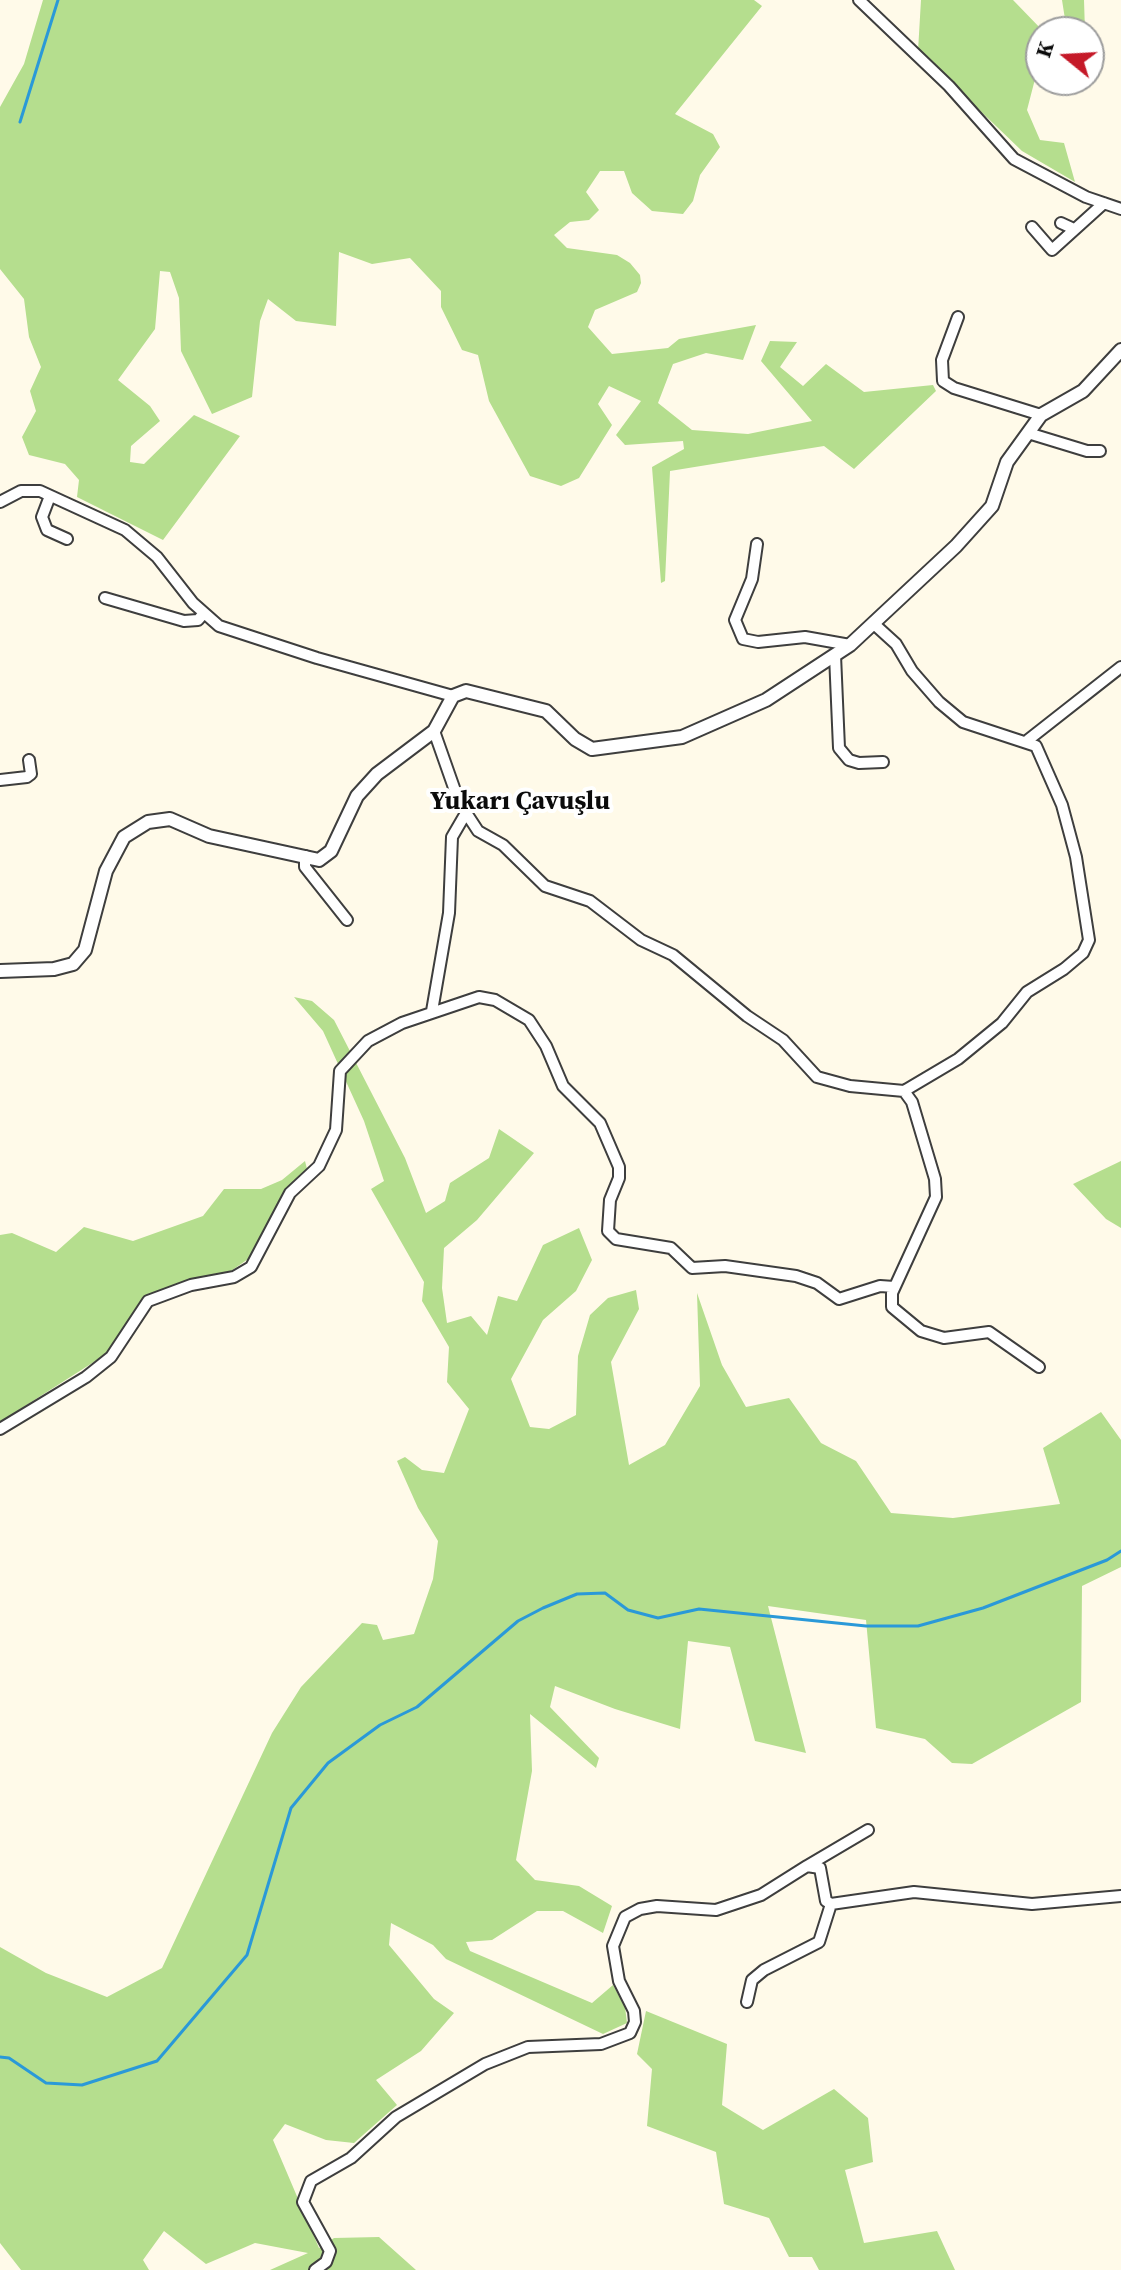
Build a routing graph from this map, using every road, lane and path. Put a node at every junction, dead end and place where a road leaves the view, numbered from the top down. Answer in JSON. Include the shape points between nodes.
{"nodes":[{"id":1,"x":859,"y":0,"type":"edge"},
{"id":2,"x":1104,"y":203,"type":"junction"},
{"id":3,"x":1121,"y":209,"type":"edge"},
{"id":4,"x":1061,"y":223,"type":"dead end"},
{"id":5,"x":1032,"y":227,"type":"dead end"},
{"id":6,"x":1074,"y":229,"type":"junction"},
{"id":7,"x":958,"y":317,"type":"dead end"},
{"id":8,"x":1121,"y":350,"type":"edge"},
{"id":9,"x":1041,"y":415,"type":"junction"},
{"id":10,"x":1028,"y":433,"type":"junction"},
{"id":11,"x":1100,"y":451,"type":"dead end"},
{"id":12,"x":50,"y":496,"type":"junction"},
{"id":13,"x":0,"y":502,"type":"edge"},
{"id":14,"x":67,"y":539,"type":"dead end"},
{"id":15,"x":757,"y":544,"type":"dead end"},
{"id":16,"x":105,"y":598,"type":"dead end"},
{"id":17,"x":204,"y":613,"type":"junction"},
{"id":18,"x":874,"y":624,"type":"junction"},
{"id":19,"x":850,"y":645,"type":"junction"},
{"id":20,"x":835,"y":655,"type":"junction"},
{"id":21,"x":1121,"y":667,"type":"edge"},
{"id":22,"x":453,"y":696,"type":"junction"},
{"id":23,"x":434,"y":731,"type":"junction"},
{"id":24,"x":1028,"y":740,"type":"junction"},
{"id":25,"x":29,"y":760,"type":"dead end"},
{"id":26,"x":883,"y":762,"type":"dead end"},
{"id":27,"x":0,"y":780,"type":"edge"},
{"id":28,"x":466,"y":813,"type":"junction"},
{"id":29,"x":305,"y":856,"type":"junction"},
{"id":30,"x":347,"y":920,"type":"dead end"},
{"id":31,"x":0,"y":971,"type":"edge"},
{"id":32,"x":432,"y":1011,"type":"junction"},
{"id":33,"x":904,"y":1091,"type":"junction"},
{"id":34,"x":894,"y":1287,"type":"junction"},
{"id":35,"x":1039,"y":1367,"type":"dead end"},
{"id":36,"x":0,"y":1429,"type":"edge"},
{"id":37,"x":868,"y":1830,"type":"dead end"},
{"id":38,"x":807,"y":1866,"type":"junction"},
{"id":39,"x":1121,"y":1896,"type":"edge"},
{"id":40,"x":831,"y":1904,"type":"junction"},
{"id":41,"x":747,"y":2002,"type":"dead end"},
{"id":42,"x":315,"y":2270,"type":"edge"}],
"edges":[{"from":1,"to":2,"type":"street","via":[[949,86],[1014,159]]},
{"from":2,"to":3,"type":"street"},
{"from":2,"to":6,"type":"street"},
{"from":4,"to":6,"type":"street"},
{"from":5,"to":6,"type":"street","via":[[1052,250]]},
{"from":7,"to":9,"type":"street","via":[[942,360],[943,381]]},
{"from":8,"to":9,"type":"street","via":[[1083,391]]},
{"from":9,"to":10,"type":"street"},
{"from":10,"to":11,"type":"street"},
{"from":10,"to":18,"type":"street","via":[[1007,462],[992,506]]},
{"from":12,"to":13,"type":"street","via":[[21,491]]},
{"from":12,"to":14,"type":"street","via":[[42,517],[47,530]]},
{"from":12,"to":17,"type":"street","via":[[125,530],[157,557]]},
{"from":15,"to":19,"type":"street","via":[[752,579],[735,620],[743,639],[805,637]]},
{"from":16,"to":17,"type":"street","via":[[184,621],[198,620]]},
{"from":17,"to":22,"type":"street","via":[[219,626]]},
{"from":18,"to":19,"type":"street"},
{"from":18,"to":24,"type":"street","via":[[896,644],[939,702],[963,722]]},
{"from":19,"to":20,"type":"street"},
{"from":20,"to":22,"type":"street","via":[[766,700],[682,737],[592,749],[546,711],[466,691]]},
{"from":20,"to":26,"type":"street","via":[[839,748],[849,760]]},
{"from":21,"to":24,"type":"street"},
{"from":22,"to":23,"type":"street"},
{"from":23,"to":28,"type":"street"},
{"from":23,"to":29,"type":"street","via":[[357,796],[331,851],[319,860]]},
{"from":24,"to":33,"type":"street","via":[[1036,746],[1062,805],[1089,940],[1083,953],[1027,992],[1002,1023],[958,1059]]},
{"from":25,"to":27,"type":"street","via":[[27,777]]},
{"from":28,"to":32,"type":"street","via":[[452,837],[449,913]]},
{"from":28,"to":33,"type":"street","via":[[478,831],[503,845],[545,886],[590,901],[641,940],[704,977],[783,1040],[817,1077]]},
{"from":29,"to":30,"type":"street","via":[[305,867]]},
{"from":29,"to":31,"type":"street","via":[[209,836],[170,819],[148,822],[124,837],[106,871],[85,950],[73,964]]},
{"from":32,"to":34,"type":"street","via":[[479,997],[529,1020],[563,1086],[600,1123],[619,1167],[608,1231],[616,1239],[671,1248],[692,1268],[725,1266],[796,1276],[839,1299]]},
{"from":32,"to":36,"type":"street","via":[[368,1041],[340,1071],[336,1130],[319,1166],[290,1193],[251,1267],[234,1277],[148,1301],[111,1357]]},
{"from":33,"to":34,"type":"street","via":[[912,1102],[936,1197]]},
{"from":34,"to":35,"type":"street","via":[[892,1307],[921,1331],[944,1338],[989,1332]]},
{"from":37,"to":38,"type":"street"},
{"from":38,"to":40,"type":"street","via":[[820,1868]]},
{"from":38,"to":42,"type":"street","via":[[761,1895],[716,1910],[657,1906],[625,1917],[613,1946],[619,1981],[634,2011],[630,2033],[601,2044],[528,2047],[485,2064],[396,2117],[351,2158],[311,2181],[303,2202],[330,2251]]},
{"from":39,"to":40,"type":"street","via":[[1032,1904],[914,1892]]},
{"from":40,"to":41,"type":"street","via":[[819,1942],[752,1980]]}]}
